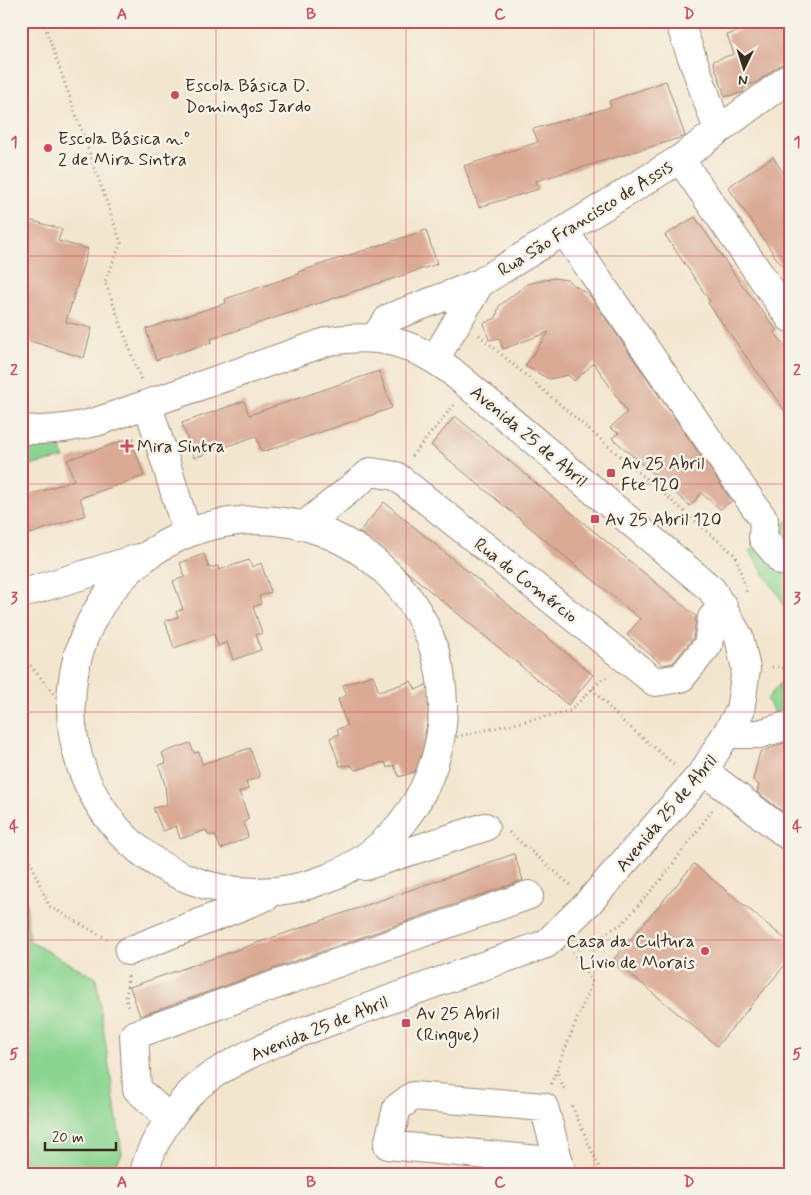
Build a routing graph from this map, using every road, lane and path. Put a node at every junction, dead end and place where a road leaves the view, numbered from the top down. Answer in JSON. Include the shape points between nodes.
{"nodes":[{"id":1,"x":43,"y":21,"type":"edge"},
{"id":2,"x":679,"y":21,"type":"edge"},
{"id":3,"x":789,"y":78,"type":"edge"},
{"id":4,"x":718,"y":130,"type":"junction"},
{"id":5,"x":680,"y":159,"type":"junction"},
{"id":6,"x":564,"y":231,"type":"junction"},
{"id":7,"x":480,"y":283,"type":"junction"},
{"id":8,"x":790,"y":318,"type":"edge"},
{"id":9,"x":479,"y":335,"type":"dead end"},
{"id":10,"x":374,"y":338,"type":"junction"},
{"id":11,"x":435,"y":359,"type":"junction"},
{"id":12,"x":145,"y":395,"type":"junction"},
{"id":13,"x":441,"y":421,"type":"dead end"},
{"id":14,"x":21,"y":429,"type":"edge"},
{"id":15,"x":410,"y":460,"type":"dead end"},
{"id":16,"x":305,"y":525,"type":"junction"},
{"id":17,"x":187,"y":532,"type":"junction"},
{"id":18,"x":145,"y":556,"type":"junction"},
{"id":19,"x":790,"y":557,"type":"edge"},
{"id":20,"x":21,"y":594,"type":"edge"},
{"id":21,"x":736,"y":603,"type":"junction"},
{"id":22,"x":21,"y":654,"type":"edge"},
{"id":23,"x":764,"y":666,"type":"dead end"},
{"id":24,"x":638,"y":668,"type":"junction"},
{"id":25,"x":790,"y":669,"type":"edge"},
{"id":26,"x":592,"y":689,"type":"junction"},
{"id":27,"x":69,"y":712,"type":"junction"},
{"id":28,"x":790,"y":725,"type":"edge"},
{"id":29,"x":728,"y":734,"type":"junction"},
{"id":30,"x":442,"y":740,"type":"junction"},
{"id":31,"x":699,"y":776,"type":"junction"},
{"id":32,"x":485,"y":827,"type":"dead end"},
{"id":33,"x":790,"y":837,"type":"edge"},
{"id":34,"x":520,"y":843,"type":"dead end"},
{"id":35,"x":21,"y":849,"type":"edge"},
{"id":36,"x":28,"y":856,"type":"junction"},
{"id":37,"x":21,"y":857,"type":"edge"},
{"id":38,"x":328,"y":879,"type":"junction"},
{"id":39,"x":277,"y":892,"type":"junction"},
{"id":40,"x":529,"y":895,"type":"dead end"},
{"id":41,"x":590,"y":902,"type":"junction"},
{"id":42,"x":593,"y":942,"type":"dead end"},
{"id":43,"x":129,"y":951,"type":"junction"},
{"id":44,"x":605,"y":956,"type":"dead end"},
{"id":45,"x":580,"y":964,"type":"dead end"},
{"id":46,"x":134,"y":1035,"type":"junction"},
{"id":47,"x":567,"y":1095,"type":"dead end"},
{"id":48,"x":571,"y":1104,"type":"dead end"},
{"id":49,"x":170,"y":1119,"type":"junction"},
{"id":50,"x":561,"y":1168,"type":"edge"},
{"id":51,"x":144,"y":1174,"type":"edge"},
{"id":52,"x":602,"y":1174,"type":"edge"}],
"edges":[{"from":1,"to":12,"type":"path","via":[[121,243],[106,281]]},
{"from":2,"to":4,"type":"street"},
{"from":3,"to":4,"type":"street"},
{"from":4,"to":5,"type":"street"},
{"from":5,"to":6,"type":"street","name":"Rua São Francisco de Assis"},
{"from":5,"to":8,"type":"street","name":"Rua São Francisco de Assis"},
{"from":6,"to":7,"type":"street","name":"Rua São Francisco de Assis"},
{"from":6,"to":19,"type":"street","via":[[764,520],[763,538],[782,561]]},
{"from":7,"to":10,"type":"street","name":"Rua São Francisco de Assis","via":[[389,318]]},
{"from":7,"to":11,"type":"street","name":"Rua São Francisco de Assis"},
{"from":9,"to":21,"type":"path","via":[[736,556]]},
{"from":10,"to":11,"type":"street","name":"Avenida 25 de Abril","via":[[409,345]]},
{"from":10,"to":12,"type":"street","name":"Avenida 25 de Abril","via":[[329,341]]},
{"from":11,"to":21,"type":"street","name":"Avenida 25 de Abril","via":[[712,590]]},
{"from":12,"to":14,"type":"street","name":"Avenida 25 de Abril","via":[[69,428]]},
{"from":12,"to":17,"type":"street"},
{"from":13,"to":15,"type":"path"},
{"from":16,"to":17,"type":"street","via":[[245,520]]},
{"from":16,"to":24,"type":"street","name":"Rua do Comércio","via":[[371,472],[396,476]]},
{"from":16,"to":30,"type":"street","via":[[356,547],[399,583],[429,630],[444,684]]},
{"from":17,"to":18,"type":"street"},
{"from":18,"to":20,"type":"street"},
{"from":18,"to":27,"type":"street","via":[[112,587],[88,625],[73,667]]},
{"from":21,"to":24,"type":"street","name":"Rua do Comércio","via":[[712,618],[708,645],[681,678],[655,682]]},
{"from":21,"to":29,"type":"street","name":"Avenida 25 de Abril","via":[[746,669],[740,711]]},
{"from":22,"to":27,"type":"path"},
{"from":23,"to":25,"type":"path"},
{"from":24,"to":26,"type":"path","via":[[602,679]]},
{"from":26,"to":30,"type":"path","via":[[570,712]]},
{"from":26,"to":31,"type":"path","via":[[619,718]]},
{"from":27,"to":39,"type":"street","via":[[82,774],[115,828],[165,869],[225,890]]},
{"from":28,"to":29,"type":"street","via":[[759,734]]},
{"from":29,"to":31,"type":"street","name":"Avenida 25 de Abril"},
{"from":30,"to":38,"type":"street","via":[[425,790],[403,824],[374,853]]},
{"from":31,"to":33,"type":"street"},
{"from":31,"to":41,"type":"street","name":"Avenida 25 de Abril"},
{"from":32,"to":38,"type":"street"},
{"from":34,"to":41,"type":"path"},
{"from":35,"to":36,"type":"path"},
{"from":36,"to":37,"type":"path"},
{"from":36,"to":43,"type":"path","via":[[48,906]]},
{"from":38,"to":39,"type":"street"},
{"from":39,"to":43,"type":"street"},
{"from":40,"to":46,"type":"street"},
{"from":41,"to":49,"type":"street","name":"Avenida 25 de Abril","via":[[546,944],[327,1022],[261,1049],[210,1076]]},
{"from":42,"to":44,"type":"path"},
{"from":43,"to":46,"type":"path","via":[[126,999]]},
{"from":45,"to":47,"type":"path","via":[[592,982],[555,1068]]},
{"from":46,"to":49,"type":"street","via":[[138,1089]]},
{"from":48,"to":52,"type":"path"},
{"from":49,"to":51,"type":"street","name":"Avenida 25 de Abril","via":[[148,1156]]},
{"from":50,"to":50,"type":"street","via":[[544,1107],[413,1096],[397,1108],[388,1144]]}]}
